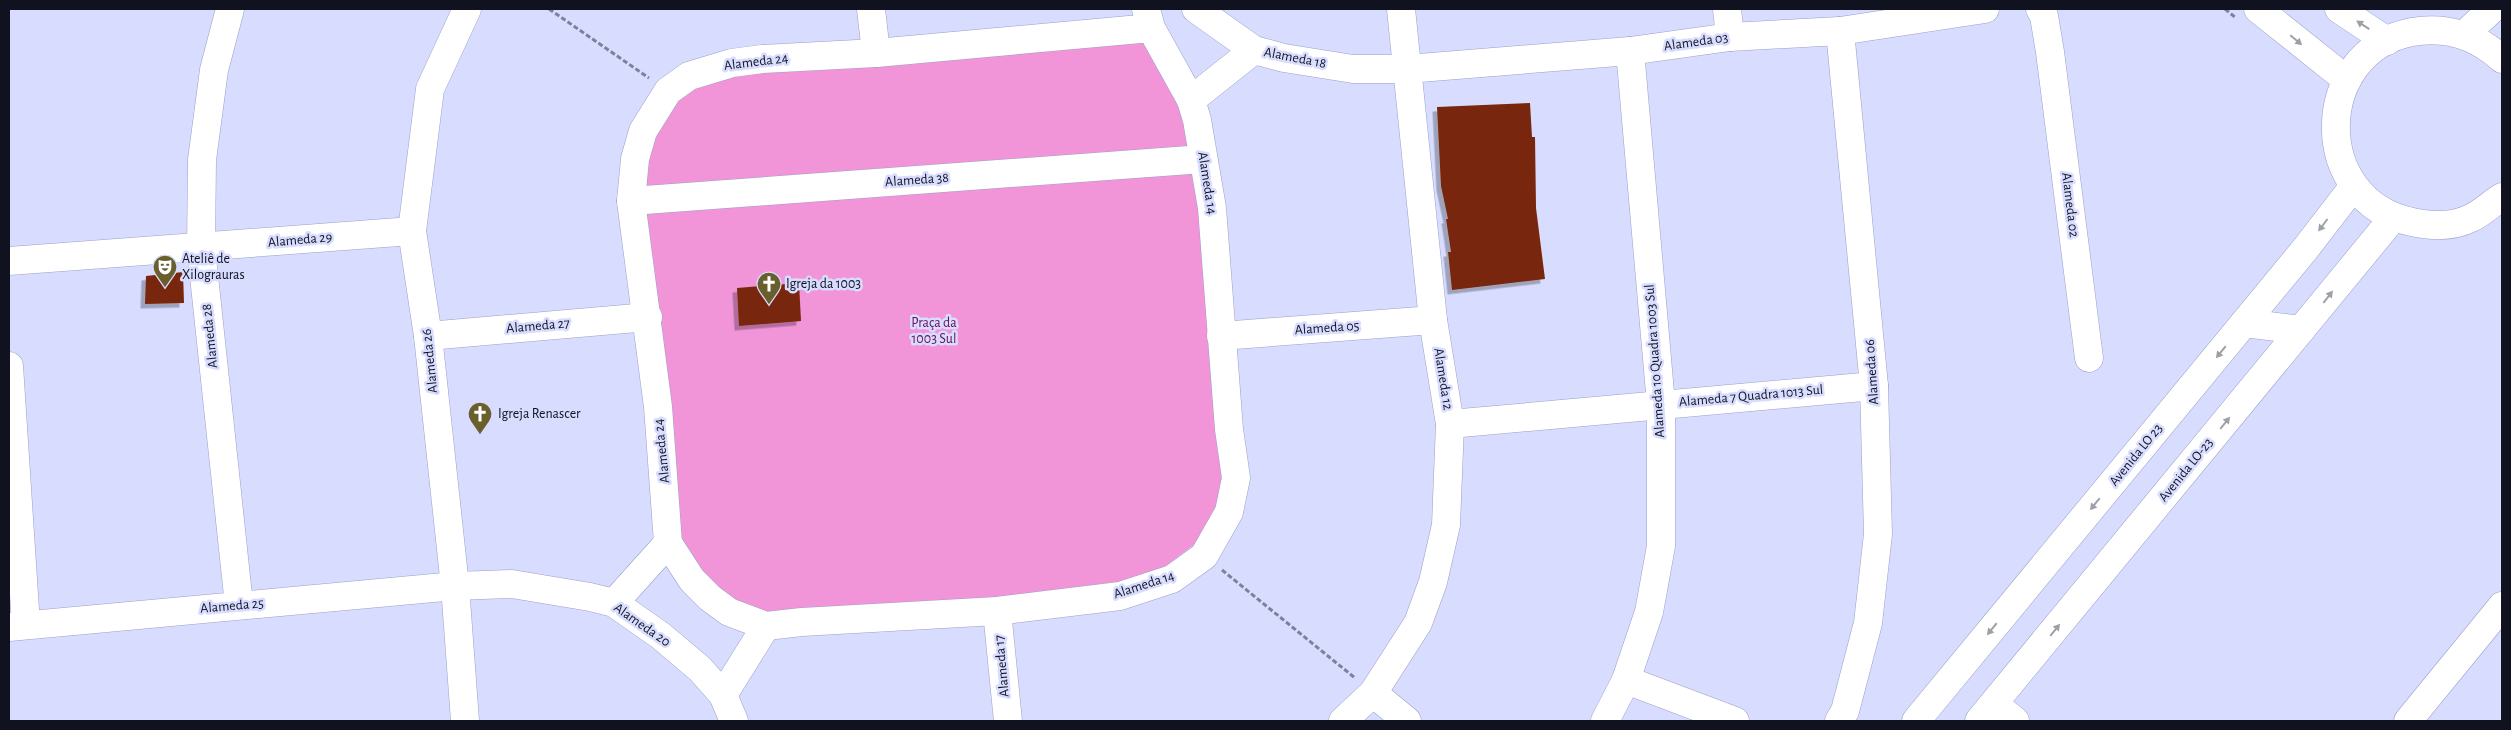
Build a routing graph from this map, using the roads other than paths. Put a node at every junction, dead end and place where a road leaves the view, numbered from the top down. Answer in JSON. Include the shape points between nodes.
{"nodes":[{"id":1,"x":230,"y":9,"type":"edge"},
{"id":2,"x":467,"y":9,"type":"edge"},
{"id":3,"x":871,"y":9,"type":"edge"},
{"id":4,"x":1196,"y":9,"type":"edge"},
{"id":5,"x":1401,"y":9,"type":"edge"},
{"id":6,"x":1727,"y":9,"type":"edge"},
{"id":7,"x":1985,"y":9,"type":"edge"},
{"id":8,"x":2040,"y":9,"type":"edge"},
{"id":9,"x":2339,"y":9,"type":"edge"},
{"id":10,"x":2492,"y":9,"type":"edge"},
{"id":11,"x":2250,"y":16,"type":"edge"},
{"id":12,"x":1148,"y":18,"type":"edge"},
{"id":13,"x":1840,"y":31,"type":"junction"},
{"id":14,"x":2464,"y":35,"type":"junction"},
{"id":15,"x":1730,"y":37,"type":"junction"},
{"id":16,"x":2387,"y":41,"type":"junction"},
{"id":17,"x":1254,"y":50,"type":"junction"},
{"id":18,"x":1630,"y":51,"type":"junction"},
{"id":19,"x":876,"y":53,"type":"junction"},
{"id":20,"x":2502,"y":59,"type":"edge"},
{"id":21,"x":1407,"y":69,"type":"junction"},
{"id":22,"x":2347,"y":80,"type":"junction"},
{"id":23,"x":1191,"y":100,"type":"junction"},
{"id":24,"x":1203,"y":159,"type":"junction"},
{"id":25,"x":2353,"y":187,"type":"junction"},
{"id":26,"x":2502,"y":197,"type":"edge"},
{"id":27,"x":632,"y":201,"type":"junction"},
{"id":28,"x":2393,"y":218,"type":"junction"},
{"id":29,"x":412,"y":231,"type":"junction"},
{"id":30,"x":201,"y":248,"type":"junction"},
{"id":31,"x":9,"y":261,"type":"edge"},
{"id":32,"x":648,"y":317,"type":"junction"},
{"id":33,"x":1434,"y":320,"type":"junction"},
{"id":34,"x":2244,"y":323,"type":"junction"},
{"id":35,"x":2301,"y":330,"type":"junction"},
{"id":36,"x":428,"y":336,"type":"junction"},
{"id":37,"x":1221,"y":336,"type":"junction"},
{"id":38,"x":2089,"y":358,"type":"dead end"},
{"id":39,"x":9,"y":366,"type":"edge"},
{"id":40,"x":1874,"y":386,"type":"junction"},
{"id":41,"x":1661,"y":404,"type":"junction"},
{"id":42,"x":1450,"y":424,"type":"junction"},
{"id":43,"x":668,"y":543,"type":"junction"},
{"id":44,"x":455,"y":586,"type":"junction"},
{"id":45,"x":614,"y":603,"type":"junction"},
{"id":46,"x":239,"y":605,"type":"junction"},
{"id":47,"x":2502,"y":606,"type":"edge"},
{"id":48,"x":997,"y":611,"type":"junction"},
{"id":49,"x":17,"y":626,"type":"edge"},
{"id":50,"x":766,"y":626,"type":"junction"},
{"id":51,"x":1626,"y":680,"type":"junction"},
{"id":52,"x":1373,"y":693,"type":"junction"},
{"id":53,"x":722,"y":694,"type":"junction"},
{"id":54,"x":1987,"y":712,"type":"edge"},
{"id":55,"x":1842,"y":716,"type":"edge"},
{"id":56,"x":465,"y":721,"type":"edge"},
{"id":57,"x":734,"y":721,"type":"edge"},
{"id":58,"x":1008,"y":721,"type":"edge"},
{"id":59,"x":1343,"y":721,"type":"edge"},
{"id":60,"x":1406,"y":721,"type":"edge"},
{"id":61,"x":1605,"y":721,"type":"edge"},
{"id":62,"x":1735,"y":721,"type":"edge"},
{"id":63,"x":1916,"y":721,"type":"edge"},
{"id":64,"x":2015,"y":721,"type":"edge"},
{"id":65,"x":2408,"y":721,"type":"edge"}],
"edges":[{"from":1,"to":30,"type":"street","name":"Alameda 28","via":[[214,70],[202,160]]},
{"from":2,"to":29,"type":"street","name":"Alameda 26","via":[[430,89]]},
{"from":3,"to":19,"type":"street"},
{"from":4,"to":17,"type":"street","name":"Alameda 18"},
{"from":5,"to":21,"type":"street","name":"Alameda 12"},
{"from":6,"to":15,"type":"street"},
{"from":7,"to":13,"type":"street","name":"Alameda 03"},
{"from":8,"to":38,"type":"street","name":"Alameda 02","via":[[2050,52]]},
{"from":16,"to":9,"type":"street","one_way":true},
{"from":10,"to":14,"type":"street"},
{"from":11,"to":22,"type":"street","one_way":true},
{"from":12,"to":19,"type":"street","name":"Alameda 24"},
{"from":12,"to":23,"type":"street","name":"Alameda 14"},
{"from":13,"to":15,"type":"street","name":"Alameda 03"},
{"from":13,"to":40,"type":"street","name":"Alameda 06"},
{"from":14,"to":16,"type":"street","via":[[2445,30],[2425,30]]},
{"from":14,"to":20,"type":"street","via":[[2488,46]]},
{"from":15,"to":18,"type":"street","name":"Alameda 03"},
{"from":16,"to":22,"type":"street","via":[[2358,64]]},
{"from":17,"to":21,"type":"street","name":"Alameda 18","via":[[1353,69]]},
{"from":17,"to":23,"type":"street"},
{"from":18,"to":21,"type":"street","name":"Alameda 03"},
{"from":18,"to":41,"type":"street","name":"Alameda 10 Quadra 1003 Sul"},
{"from":19,"to":27,"type":"street","name":"Alameda 24","via":[[732,62],[689,76],[668,91],[643,131],[635,159]]},
{"from":21,"to":33,"type":"street","name":"Alameda 12"},
{"from":22,"to":25,"type":"street","via":[[2335,116],[2337,153]]},
{"from":23,"to":24,"type":"street","name":"Alameda 14"},
{"from":24,"to":27,"type":"street","name":"Alameda 38"},
{"from":24,"to":37,"type":"street","name":"Alameda 14","via":[[1212,208]]},
{"from":25,"to":28,"type":"street","via":[[2371,205]]},
{"from":25,"to":34,"type":"street","name":"Avenida LO 23","one_way":true},
{"from":26,"to":28,"type":"street","via":[[2471,218],[2432,227]]},
{"from":27,"to":32,"type":"street","name":"Alameda 24"},
{"from":35,"to":28,"type":"street","name":"Avenida LO-23","one_way":true},
{"from":29,"to":30,"type":"street","name":"Alameda 29"},
{"from":29,"to":36,"type":"street","name":"Alameda 26"},
{"from":30,"to":31,"type":"street","name":"Alameda 29"},
{"from":30,"to":46,"type":"street","name":"Alameda 28"},
{"from":32,"to":36,"type":"street","name":"Alameda 27"},
{"from":32,"to":43,"type":"street","name":"Alameda 24","via":[[666,492]]},
{"from":33,"to":37,"type":"street","name":"Alameda 05"},
{"from":33,"to":42,"type":"street","name":"Alameda 12"},
{"from":34,"to":35,"type":"street"},
{"from":34,"to":63,"type":"street","name":"Avenida LO 23","one_way":true},
{"from":54,"to":35,"type":"street","name":"Avenida LO-23","one_way":true},
{"from":36,"to":44,"type":"street","name":"Alameda 26"},
{"from":37,"to":48,"type":"street","name":"Alameda 14","via":[[1228,429],[1236,478],[1230,512],[1204,556],[1172,579],[1120,596]]},
{"from":39,"to":49,"type":"street"},
{"from":40,"to":41,"type":"street","name":"Alameda 7 Quadra 1013 Sul"},
{"from":40,"to":55,"type":"street","name":"Alameda 06","via":[[1878,534],[1868,623]]},
{"from":41,"to":42,"type":"street","name":"Alameda 7 Quadra 1013 Sul"},
{"from":41,"to":51,"type":"street","name":"Alameda 10 Quadra 1003 Sul","via":[[1661,546],[1648,612]]},
{"from":42,"to":52,"type":"street","name":"Alameda 12","via":[[1446,525],[1433,582],[1418,623]]},
{"from":43,"to":45,"type":"street"},
{"from":43,"to":50,"type":"street","name":"Alameda 14","via":[[692,580],[710,598],[729,612]]},
{"from":44,"to":45,"type":"street","name":"Alameda 20","via":[[512,584]]},
{"from":44,"to":46,"type":"street","name":"Alameda 25"},
{"from":44,"to":56,"type":"street","name":"Alameda 26"},
{"from":45,"to":53,"type":"street","name":"Alameda 20","via":[[661,636]]},
{"from":46,"to":49,"type":"street","name":"Alameda 25"},
{"from":47,"to":65,"type":"street"},
{"from":48,"to":50,"type":"street","name":"Alameda 14"},
{"from":48,"to":58,"type":"street","name":"Alameda 17"},
{"from":50,"to":53,"type":"street"},
{"from":51,"to":61,"type":"street","name":"Alameda 10 Quadra 1003 Sul"},
{"from":51,"to":62,"type":"street"},
{"from":52,"to":59,"type":"street","name":"Alameda 12"},
{"from":52,"to":60,"type":"street"},
{"from":53,"to":57,"type":"street","name":"Alameda 20"},
{"from":54,"to":64,"type":"street"}]}
